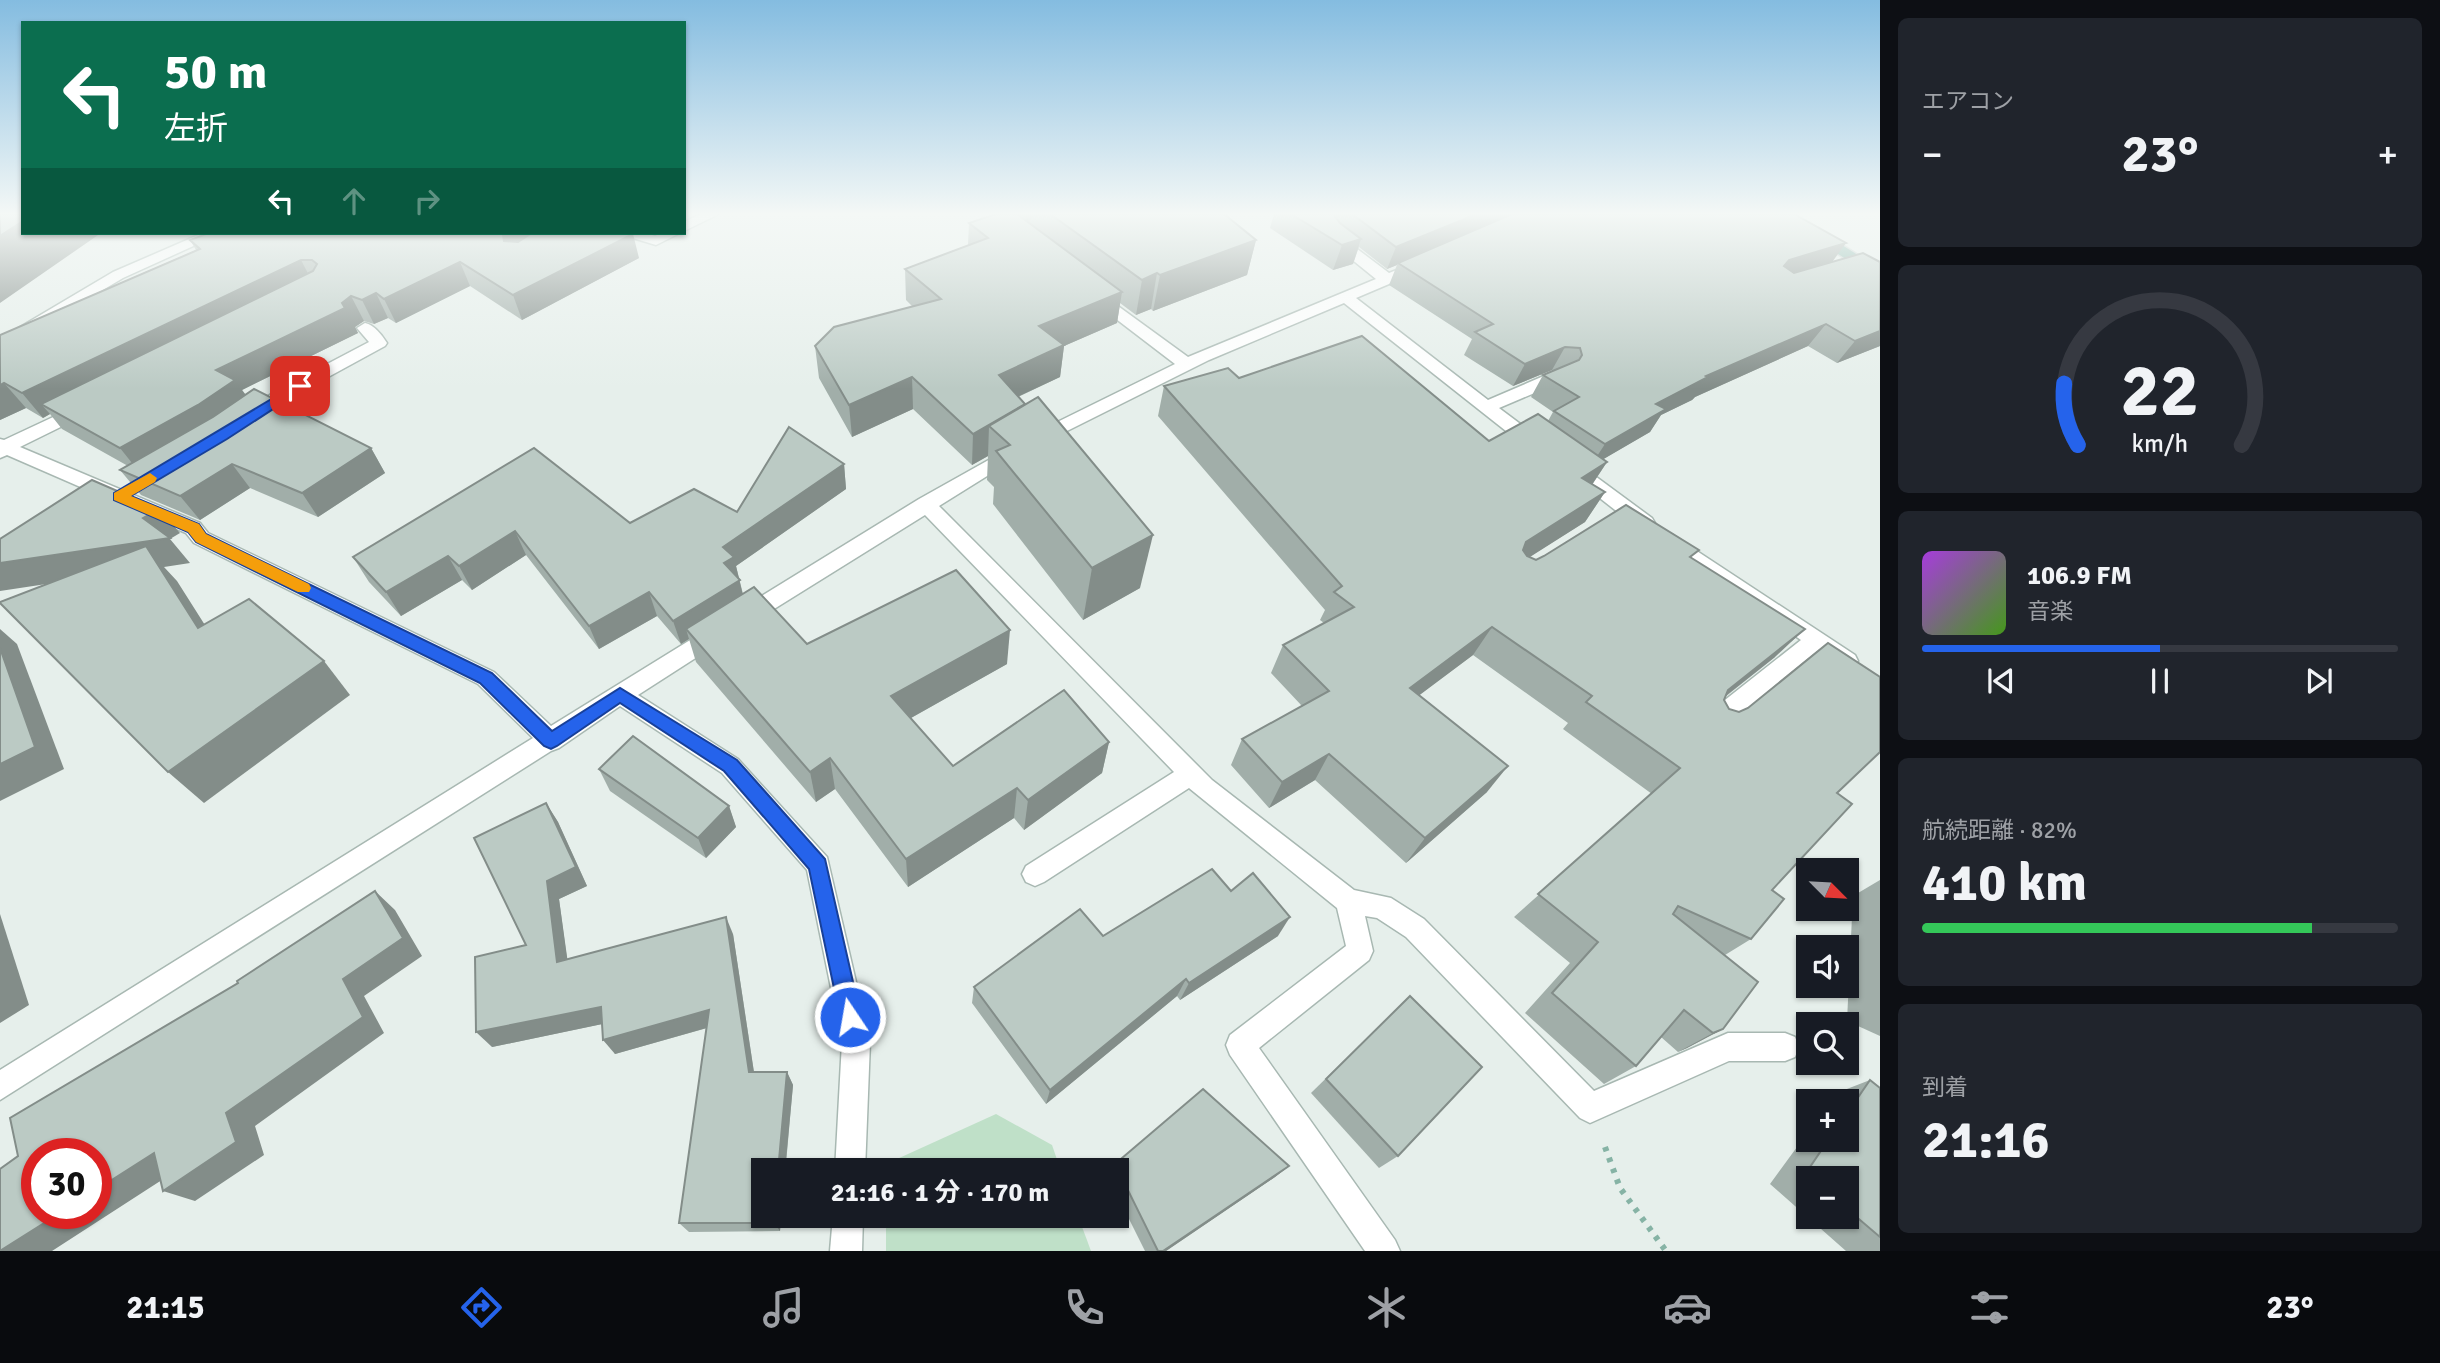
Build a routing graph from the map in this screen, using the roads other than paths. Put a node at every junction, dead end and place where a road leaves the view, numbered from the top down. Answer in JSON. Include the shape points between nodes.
{"nodes":[{"id":1,"x":124,"y":272,"type":"edge"},
{"id":2,"x":1377,"y":272,"type":"edge"},
{"id":3,"x":1403,"y":272,"type":"edge"},
{"id":4,"x":1387,"y":279,"type":"junction"},
{"id":5,"x":1079,"y":284,"type":"edge"},
{"id":6,"x":1345,"y":297,"type":"junction"},
{"id":7,"x":365,"y":328,"type":"edge"},
{"id":8,"x":0,"y":346,"type":"edge"},
{"id":9,"x":1186,"y":364,"type":"junction"},
{"id":10,"x":1559,"y":376,"type":"edge"},
{"id":11,"x":98,"y":402,"type":"edge"},
{"id":12,"x":1486,"y":407,"type":"junction"},
{"id":13,"x":234,"y":428,"type":"edge"},
{"id":14,"x":2,"y":448,"type":"edge"},
{"id":15,"x":142,"y":483,"type":"edge"},
{"id":16,"x":119,"y":496,"type":"junction"},
{"id":17,"x":926,"y":504,"type":"junction"},
{"id":18,"x":1626,"y":508,"type":"junction"},
{"id":19,"x":1604,"y":522,"type":"edge"},
{"id":20,"x":1816,"y":640,"type":"junction"},
{"id":21,"x":1862,"y":672,"type":"edge"},
{"id":22,"x":620,"y":695,"type":"junction"},
{"id":23,"x":1709,"y":726,"type":"edge"},
{"id":24,"x":551,"y":741,"type":"junction"},
{"id":25,"x":1191,"y":774,"type":"junction"},
{"id":26,"x":1035,"y":874,"type":"dead end"},
{"id":27,"x":1348,"y":901,"type":"junction"},
{"id":28,"x":1785,"y":1047,"type":"dead end"},
{"id":29,"x":0,"y":1086,"type":"edge"},
{"id":30,"x":851,"y":1158,"type":"edge"},
{"id":31,"x":847,"y":1228,"type":"edge"},
{"id":32,"x":846,"y":1251,"type":"edge"},
{"id":33,"x":1384,"y":1251,"type":"edge"}],
"edges":[{"from":1,"to":8,"type":"street"},
{"from":2,"to":4,"type":"street"},
{"from":3,"to":4,"type":"street"},
{"from":4,"to":6,"type":"street"},
{"from":5,"to":9,"type":"street"},
{"from":6,"to":9,"type":"street"},
{"from":6,"to":12,"type":"street"},
{"from":7,"to":13,"type":"street","via":[[379,343],[280,396]]},
{"from":9,"to":17,"type":"street","via":[[1028,443]]},
{"from":10,"to":12,"type":"street"},
{"from":11,"to":14,"type":"street"},
{"from":12,"to":18,"type":"street"},
{"from":14,"to":16,"type":"street"},
{"from":15,"to":16,"type":"street"},
{"from":16,"to":24,"type":"street","via":[[193,528],[201,538],[486,678]]},
{"from":17,"to":22,"type":"street"},
{"from":17,"to":25,"type":"street"},
{"from":18,"to":19,"type":"street"},
{"from":18,"to":20,"type":"street"},
{"from":20,"to":21,"type":"street"},
{"from":20,"to":23,"type":"street"},
{"from":22,"to":24,"type":"street"},
{"from":22,"to":30,"type":"street","via":[[730,766],[818,865],[856,1042]]},
{"from":24,"to":29,"type":"street"},
{"from":25,"to":26,"type":"street"},
{"from":25,"to":27,"type":"street"},
{"from":27,"to":28,"type":"street","via":[[1382,907],[1415,928],[1590,1108],[1728,1048]]},
{"from":27,"to":33,"type":"street","via":[[1360,951],[1240,1045]]},
{"from":31,"to":32,"type":"street"}]}
